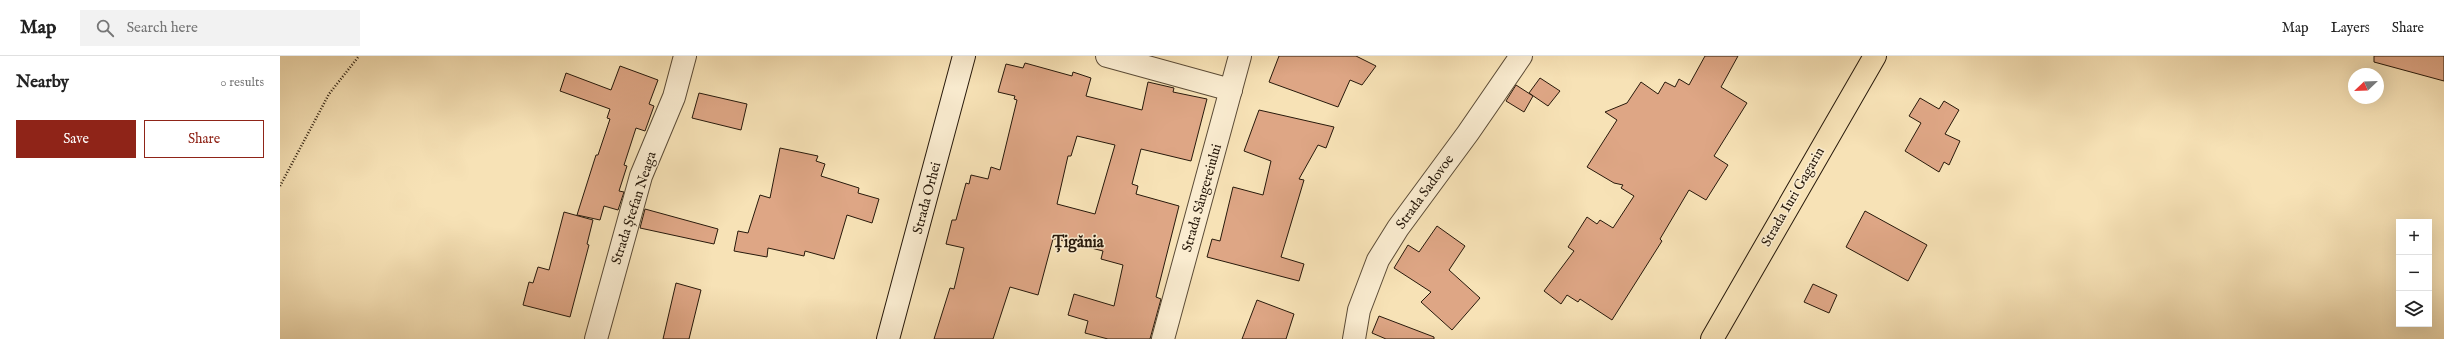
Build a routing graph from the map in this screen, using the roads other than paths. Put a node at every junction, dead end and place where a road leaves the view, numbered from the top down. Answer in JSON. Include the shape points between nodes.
{"nodes":[{"id":1,"x":685,"y":56,"type":"edge"},
{"id":2,"x":964,"y":56,"type":"edge"},
{"id":3,"x":1107,"y":56,"type":"edge"},
{"id":4,"x":1240,"y":56,"type":"edge"},
{"id":5,"x":1521,"y":56,"type":"edge"},
{"id":6,"x":1875,"y":56,"type":"edge"},
{"id":7,"x":1231,"y":90,"type":"junction"},
{"id":8,"x":596,"y":339,"type":"edge"},
{"id":9,"x":888,"y":339,"type":"edge"},
{"id":10,"x":1163,"y":339,"type":"edge"},
{"id":11,"x":1354,"y":339,"type":"edge"},
{"id":12,"x":1712,"y":339,"type":"edge"}],
"edges":[{"from":1,"to":8,"type":"street","name":"Strada Ștefan Neaga","via":[[674,97],[641,176]]},
{"from":2,"to":9,"type":"street","name":"Strada Orhei"},
{"from":3,"to":7,"type":"street"},
{"from":4,"to":7,"type":"street","name":"Strada Sângereiului"},
{"from":5,"to":11,"type":"street","name":"Strada Sadovoe","via":[[1378,260],[1359,310]]},
{"from":6,"to":12,"type":"main road","name":"Strada Iuri Gagarin"},
{"from":7,"to":10,"type":"street","name":"Strada Sângereiului"}]}
